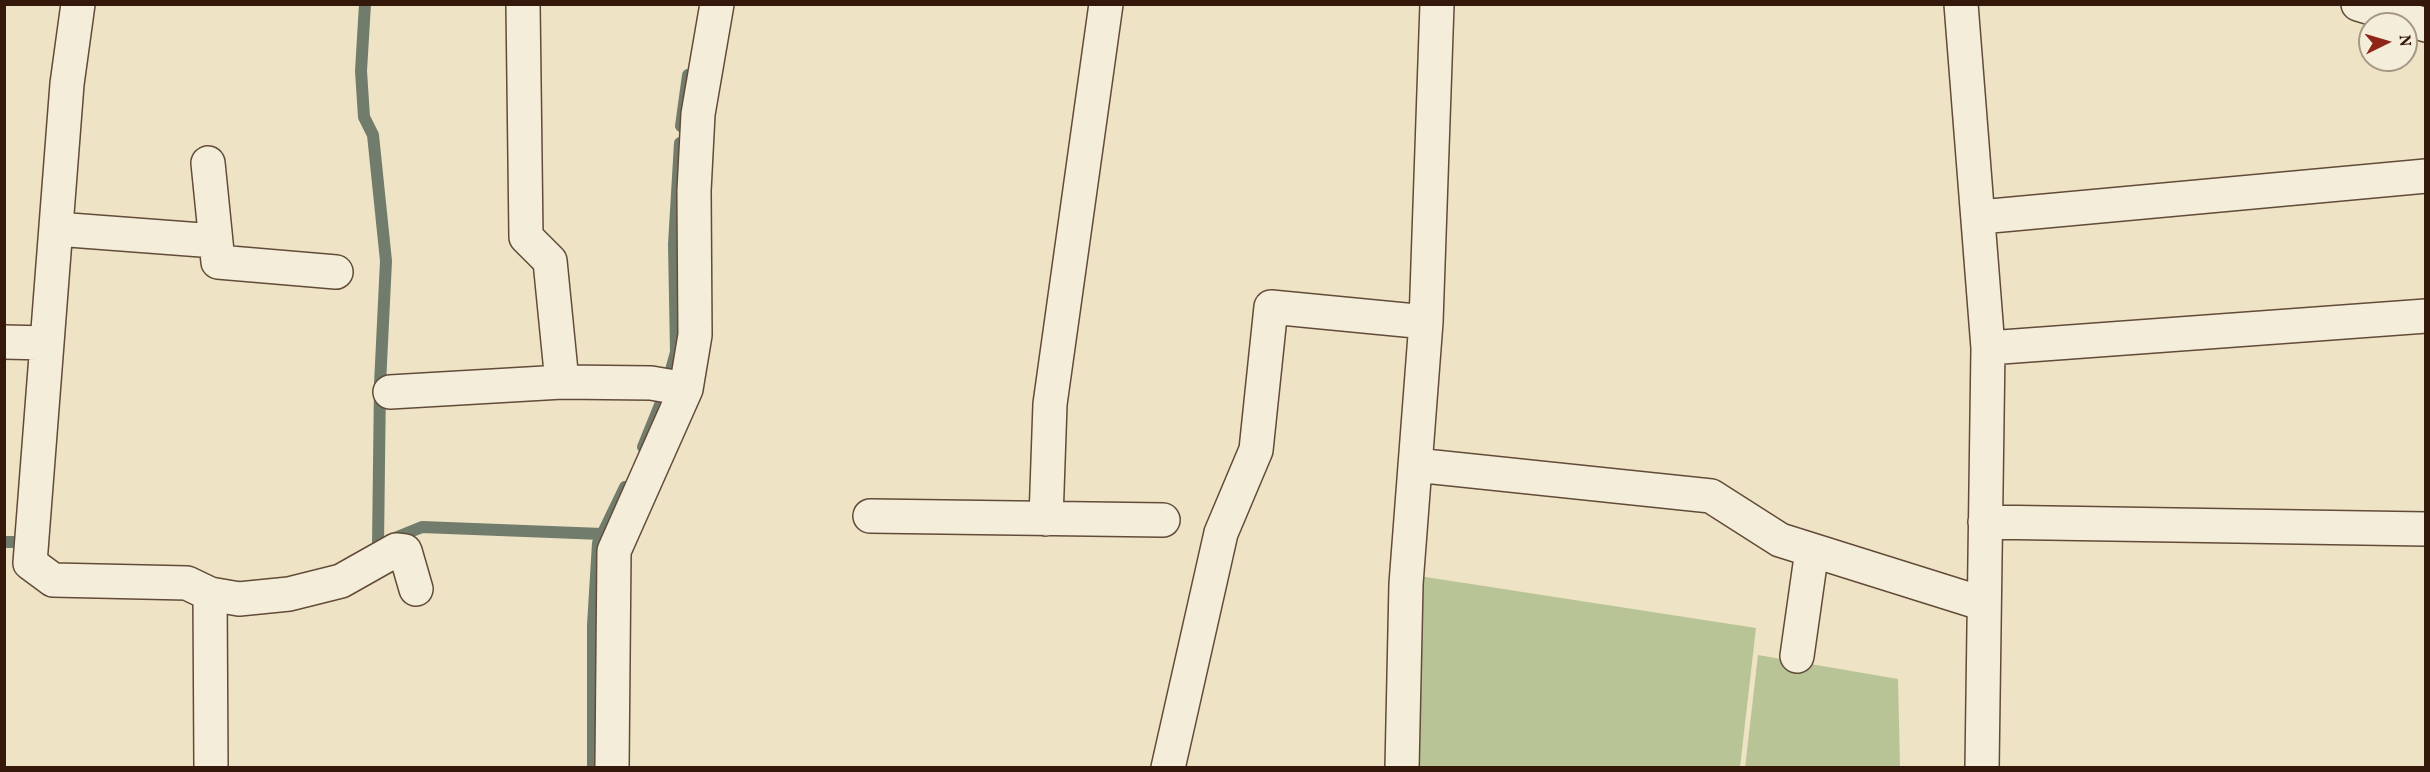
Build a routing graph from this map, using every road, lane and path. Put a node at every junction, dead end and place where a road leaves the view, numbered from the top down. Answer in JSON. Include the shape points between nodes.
{"nodes":[{"id":1,"x":78,"y":4,"type":"edge"},
{"id":2,"x":523,"y":4,"type":"edge"},
{"id":3,"x":717,"y":4,"type":"edge"},
{"id":4,"x":1106,"y":4,"type":"edge"},
{"id":5,"x":1437,"y":4,"type":"edge"},
{"id":6,"x":1961,"y":4,"type":"edge"},
{"id":7,"x":2358,"y":4,"type":"edge"},
{"id":8,"x":2426,"y":25,"type":"edge"},
{"id":9,"x":208,"y":163,"type":"dead end"},
{"id":10,"x":2426,"y":176,"type":"edge"},
{"id":11,"x":1980,"y":217,"type":"junction"},
{"id":12,"x":56,"y":228,"type":"junction"},
{"id":13,"x":215,"y":241,"type":"junction"},
{"id":14,"x":336,"y":272,"type":"dead end"},
{"id":15,"x":2426,"y":316,"type":"edge"},
{"id":16,"x":1426,"y":322,"type":"junction"},
{"id":17,"x":4,"y":342,"type":"edge"},
{"id":18,"x":47,"y":343,"type":"junction"},
{"id":19,"x":1989,"y":348,"type":"junction"},
{"id":20,"x":562,"y":382,"type":"junction"},
{"id":21,"x":673,"y":386,"type":"junction"},
{"id":22,"x":390,"y":392,"type":"dead end"},
{"id":23,"x":1415,"y":465,"type":"junction"},
{"id":24,"x":870,"y":516,"type":"dead end"},
{"id":25,"x":1046,"y":519,"type":"junction"},
{"id":26,"x":1163,"y":520,"type":"dead end"},
{"id":27,"x":1985,"y":522,"type":"junction"},
{"id":28,"x":2426,"y":529,"type":"edge"},
{"id":29,"x":1812,"y":550,"type":"junction"},
{"id":30,"x":18,"y":554,"type":"edge"},
{"id":31,"x":416,"y":589,"type":"dead end"},
{"id":32,"x":210,"y":594,"type":"junction"},
{"id":33,"x":1984,"y":604,"type":"junction"},
{"id":34,"x":1797,"y":656,"type":"dead end"},
{"id":35,"x":211,"y":768,"type":"edge"},
{"id":36,"x":612,"y":768,"type":"edge"},
{"id":37,"x":1167,"y":768,"type":"edge"},
{"id":38,"x":1402,"y":768,"type":"edge"},
{"id":39,"x":1982,"y":768,"type":"edge"}],
"edges":[{"from":1,"to":12,"type":"street","via":[[67,84]]},
{"from":2,"to":20,"type":"street","via":[[526,237],[550,261]]},
{"from":3,"to":21,"type":"street","via":[[698,114],[695,335]]},
{"from":4,"to":25,"type":"street","via":[[1050,404]]},
{"from":5,"to":16,"type":"street"},
{"from":6,"to":11,"type":"street"},
{"from":7,"to":8,"type":"street"},
{"from":9,"to":13,"type":"street"},
{"from":10,"to":11,"type":"street"},
{"from":11,"to":19,"type":"street"},
{"from":12,"to":13,"type":"street"},
{"from":12,"to":18,"type":"street"},
{"from":13,"to":14,"type":"street","via":[[218,262]]},
{"from":15,"to":19,"type":"street"},
{"from":16,"to":23,"type":"street"},
{"from":16,"to":37,"type":"street","via":[[1271,307],[1256,450],[1221,533]]},
{"from":17,"to":18,"type":"street"},
{"from":18,"to":30,"type":"street"},
{"from":19,"to":27,"type":"street"},
{"from":20,"to":21,"type":"street"},
{"from":20,"to":22,"type":"street"},
{"from":21,"to":36,"type":"street","via":[[614,551]]},
{"from":23,"to":29,"type":"street","via":[[1711,496],[1780,540]]},
{"from":23,"to":38,"type":"street","via":[[1406,584]]},
{"from":24,"to":25,"type":"street"},
{"from":25,"to":26,"type":"street"},
{"from":27,"to":28,"type":"street"},
{"from":27,"to":33,"type":"street"},
{"from":29,"to":33,"type":"street"},
{"from":29,"to":34,"type":"street"},
{"from":30,"to":32,"type":"street","via":[[53,580],[187,583]]},
{"from":31,"to":32,"type":"street","via":[[405,551],[396,550],[341,581],[299,591],[239,599]]},
{"from":32,"to":35,"type":"street"},
{"from":33,"to":39,"type":"street"}]}
